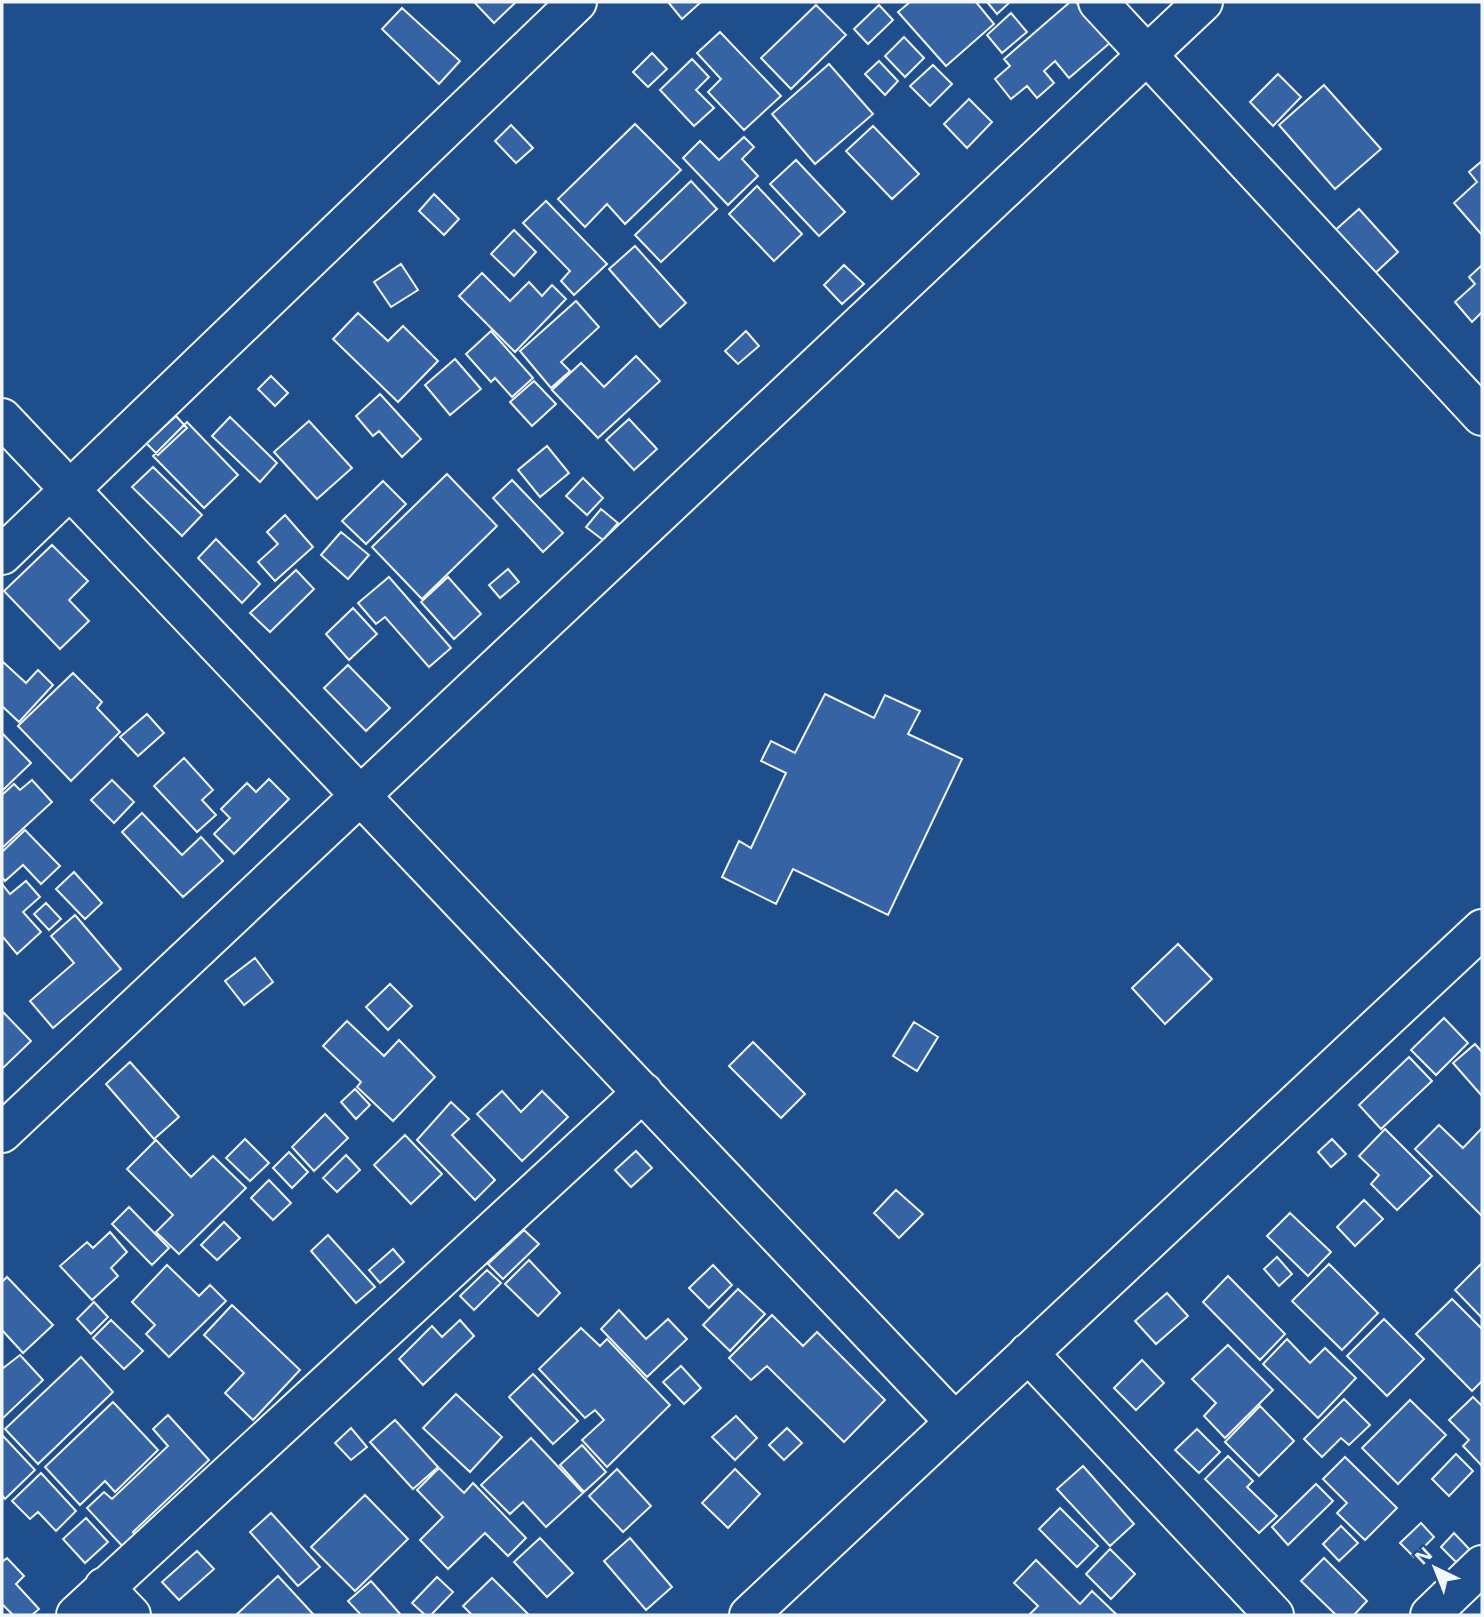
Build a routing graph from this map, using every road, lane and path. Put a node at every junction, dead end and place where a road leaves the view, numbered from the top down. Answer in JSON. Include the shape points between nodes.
{"nodes":[{"id":1,"x":577,"y":2,"type":"edge"},
{"id":2,"x":1098,"y":2,"type":"edge"},
{"id":3,"x":1203,"y":2,"type":"edge"},
{"id":4,"x":1148,"y":54,"type":"junction"},
{"id":5,"x":1482,"y":416,"type":"edge"},
{"id":6,"x":2,"y":418,"type":"edge"},
{"id":7,"x":70,"y":489,"type":"junction"},
{"id":8,"x":2,"y":555,"type":"edge"},
{"id":9,"x":361,"y":795,"type":"junction"},
{"id":10,"x":1482,"y":929,"type":"edge"},
{"id":11,"x":643,"y":1092,"type":"junction"},
{"id":12,"x":2,"y":1133,"type":"edge"},
{"id":13,"x":1028,"y":1353,"type":"junction"},
{"id":14,"x":954,"y":1421,"type":"junction"},
{"id":15,"x":1482,"y":1565,"type":"edge"},
{"id":16,"x":104,"y":1587,"type":"junction"},
{"id":17,"x":76,"y":1615,"type":"edge"},
{"id":18,"x":131,"y":1615,"type":"edge"},
{"id":19,"x":749,"y":1615,"type":"edge"},
{"id":20,"x":1273,"y":1615,"type":"edge"},
{"id":21,"x":1430,"y":1615,"type":"edge"}],
"edges":[{"from":1,"to":7,"type":"street"},
{"from":2,"to":4,"type":"street"},
{"from":3,"to":4,"type":"street"},
{"from":4,"to":5,"type":"street"},
{"from":4,"to":9,"type":"street"},
{"from":6,"to":7,"type":"street"},
{"from":7,"to":8,"type":"street"},
{"from":7,"to":9,"type":"street"},
{"from":9,"to":11,"type":"street"},
{"from":9,"to":12,"type":"street"},
{"from":10,"to":13,"type":"street"},
{"from":11,"to":14,"type":"street"},
{"from":11,"to":16,"type":"street"},
{"from":13,"to":14,"type":"street"},
{"from":13,"to":20,"type":"street"},
{"from":14,"to":19,"type":"street"},
{"from":15,"to":21,"type":"street"},
{"from":16,"to":17,"type":"street"},
{"from":16,"to":18,"type":"street"}]}
